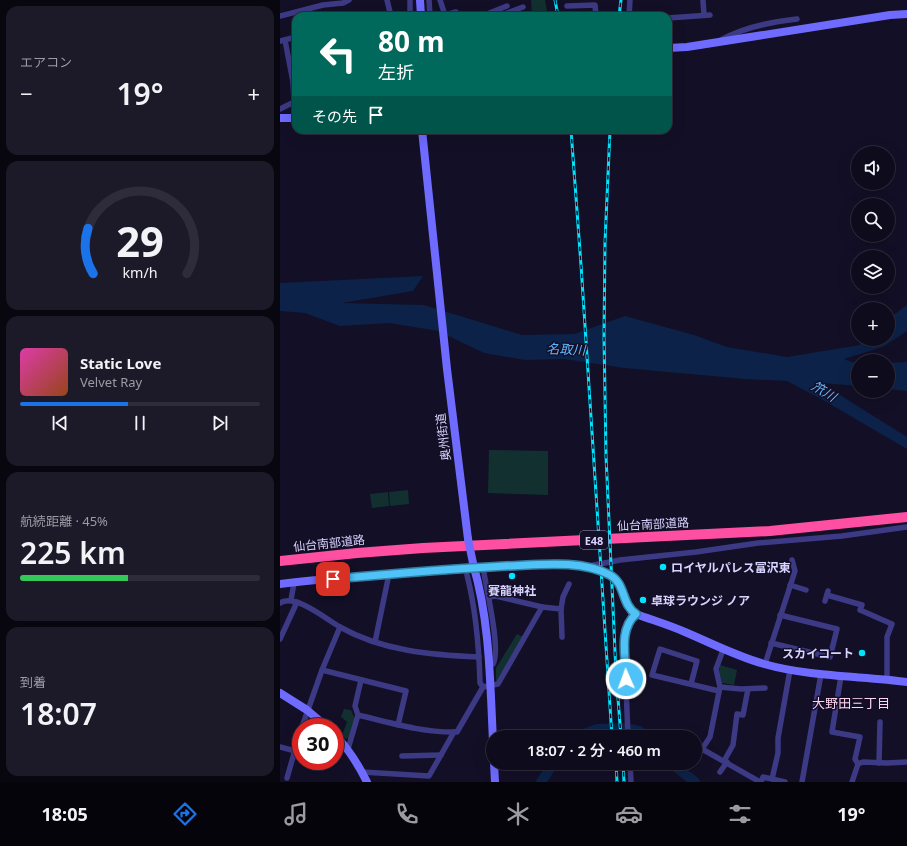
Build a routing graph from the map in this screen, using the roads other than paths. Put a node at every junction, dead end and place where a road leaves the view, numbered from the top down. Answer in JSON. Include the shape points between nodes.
{"nodes":[{"id":1,"x":349,"y":0,"type":"edge"},
{"id":2,"x":387,"y":0,"type":"edge"},
{"id":3,"x":410,"y":0,"type":"edge"},
{"id":4,"x":420,"y":0,"type":"edge"},
{"id":5,"x":429,"y":0,"type":"edge"},
{"id":6,"x":440,"y":0,"type":"edge"},
{"id":7,"x":630,"y":0,"type":"edge"},
{"id":8,"x":703,"y":1,"type":"edge"},
{"id":9,"x":506,"y":3,"type":"edge"},
{"id":10,"x":567,"y":6,"type":"dead end"},
{"id":11,"x":523,"y":7,"type":"dead end"},
{"id":12,"x":296,"y":12,"type":"edge"},
{"id":13,"x":390,"y":12,"type":"edge"},
{"id":14,"x":410,"y":12,"type":"edge"},
{"id":15,"x":421,"y":12,"type":"edge"},
{"id":16,"x":430,"y":12,"type":"edge"},
{"id":17,"x":444,"y":12,"type":"edge"},
{"id":18,"x":489,"y":12,"type":"edge"},
{"id":19,"x":513,"y":12,"type":"edge"},
{"id":20,"x":596,"y":12,"type":"edge"},
{"id":21,"x":629,"y":12,"type":"edge"},
{"id":22,"x":292,"y":13,"type":"edge"},
{"id":23,"x":907,"y":14,"type":"edge"},
{"id":24,"x":280,"y":16,"type":"edge"},
{"id":25,"x":672,"y":18,"type":"edge"},
{"id":26,"x":797,"y":19,"type":"dead end"},
{"id":27,"x":292,"y":38,"type":"edge"},
{"id":28,"x":282,"y":41,"type":"edge"},
{"id":29,"x":717,"y":42,"type":"junction"},
{"id":30,"x":672,"y":48,"type":"edge"},
{"id":31,"x":292,"y":78,"type":"edge"},
{"id":32,"x":292,"y":103,"type":"edge"},
{"id":33,"x":280,"y":109,"type":"edge"},
{"id":34,"x":280,"y":118,"type":"edge"},
{"id":35,"x":292,"y":118,"type":"edge"},
{"id":36,"x":422,"y":134,"type":"edge"},
{"id":37,"x":907,"y":517,"type":"edge"},
{"id":38,"x":907,"y":527,"type":"edge"},
{"id":39,"x":792,"y":560,"type":"dead end"},
{"id":40,"x":280,"y":561,"type":"edge"},
{"id":41,"x":474,"y":565,"type":"junction"},
{"id":42,"x":585,"y":567,"type":"junction"},
{"id":43,"x":484,"y":573,"type":"dead end"},
{"id":44,"x":389,"y":574,"type":"junction"},
{"id":45,"x":467,"y":575,"type":"dead end"},
{"id":46,"x":294,"y":582,"type":"junction"},
{"id":47,"x":280,"y":584,"type":"edge"},
{"id":48,"x":569,"y":584,"type":"dead end"},
{"id":49,"x":790,"y":585,"type":"junction"},
{"id":50,"x":806,"y":590,"type":"dead end"},
{"id":51,"x":827,"y":595,"type":"dead end"},
{"id":52,"x":489,"y":597,"type":"junction"},
{"id":53,"x":290,"y":600,"type":"junction"},
{"id":54,"x":280,"y":602,"type":"edge"},
{"id":55,"x":297,"y":602,"type":"junction"},
{"id":56,"x":542,"y":607,"type":"junction"},
{"id":57,"x":561,"y":609,"type":"junction"},
{"id":58,"x":636,"y":614,"type":"junction"},
{"id":59,"x":780,"y":615,"type":"junction"},
{"id":60,"x":340,"y":627,"type":"junction"},
{"id":61,"x":562,"y":637,"type":"dead end"},
{"id":62,"x":280,"y":639,"type":"edge"},
{"id":63,"x":375,"y":642,"type":"junction"},
{"id":64,"x":771,"y":643,"type":"junction"},
{"id":65,"x":723,"y":650,"type":"junction"},
{"id":66,"x":479,"y":657,"type":"junction"},
{"id":67,"x":765,"y":664,"type":"junction"},
{"id":68,"x":488,"y":665,"type":"junction"},
{"id":69,"x":322,"y":670,"type":"junction"},
{"id":70,"x":790,"y":670,"type":"junction"},
{"id":71,"x":821,"y":674,"type":"junction"},
{"id":72,"x":841,"y":676,"type":"junction"},
{"id":73,"x":361,"y":680,"type":"junction"},
{"id":74,"x":887,"y":680,"type":"junction"},
{"id":75,"x":907,"y":682,"type":"edge"},
{"id":76,"x":691,"y":684,"type":"junction"},
{"id":77,"x":486,"y":687,"type":"junction"},
{"id":78,"x":765,"y":688,"type":"dead end"},
{"id":79,"x":719,"y":689,"type":"junction"},
{"id":80,"x":748,"y":689,"type":"junction"},
{"id":81,"x":280,"y":693,"type":"edge"},
{"id":82,"x":307,"y":710,"type":"junction"},
{"id":83,"x":358,"y":715,"type":"junction"},
{"id":84,"x":304,"y":718,"type":"edge"},
{"id":85,"x":316,"y":718,"type":"edge"},
{"id":86,"x":880,"y":722,"type":"dead end"},
{"id":87,"x":398,"y":725,"type":"junction"},
{"id":88,"x":492,"y":730,"type":"edge"},
{"id":89,"x":628,"y":730,"type":"edge"},
{"id":90,"x":454,"y":732,"type":"junction"},
{"id":91,"x":344,"y":745,"type":"edge"},
{"id":92,"x":280,"y":748,"type":"edge"},
{"id":93,"x":348,"y":749,"type":"junction"},
{"id":94,"x":702,"y":749,"type":"joint"},
{"id":95,"x":292,"y":750,"type":"edge"},
{"id":96,"x":441,"y":755,"type":"junction"},
{"id":97,"x":402,"y":756,"type":"dead end"},
{"id":98,"x":292,"y":761,"type":"edge"},
{"id":99,"x":725,"y":761,"type":"junction"},
{"id":100,"x":907,"y":762,"type":"edge"},
{"id":101,"x":879,"y":763,"type":"junction"},
{"id":102,"x":858,"y":764,"type":"junction"},
{"id":103,"x":494,"y":770,"type":"edge"},
{"id":104,"x":631,"y":770,"type":"edge"},
{"id":105,"x":362,"y":772,"type":"junction"},
{"id":106,"x":720,"y":772,"type":"dead end"},
{"id":107,"x":287,"y":778,"type":"dead end"},
{"id":108,"x":772,"y":779,"type":"junction"},
{"id":109,"x":367,"y":782,"type":"edge"},
{"id":110,"x":495,"y":782,"type":"edge"},
{"id":111,"x":632,"y":782,"type":"edge"},
{"id":112,"x":761,"y":782,"type":"edge"},
{"id":113,"x":785,"y":782,"type":"edge"},
{"id":114,"x":802,"y":782,"type":"edge"},
{"id":115,"x":852,"y":782,"type":"edge"}],
"edges":[{"from":1,"to":12,"type":"street"},
{"from":2,"to":13,"type":"street"},
{"from":3,"to":14,"type":"street"},
{"from":4,"to":15,"type":"street"},
{"from":5,"to":16,"type":"street"},
{"from":6,"to":17,"type":"street"},
{"from":7,"to":21,"type":"street"},
{"from":8,"to":25,"type":"street","via":[[707,15]]},
{"from":9,"to":18,"type":"street"},
{"from":10,"to":20,"type":"street","via":[[595,5]]},
{"from":11,"to":19,"type":"street"},
{"from":22,"to":24,"type":"street"},
{"from":23,"to":29,"type":"street"},
{"from":26,"to":29,"type":"street","via":[[736,32]]},
{"from":27,"to":28,"type":"street"},
{"from":28,"to":31,"type":"street"},
{"from":29,"to":30,"type":"street"},
{"from":32,"to":33,"type":"street"},
{"from":34,"to":35,"type":"street"},
{"from":36,"to":41,"type":"street","name":"奥州街道","bridge":true,"via":[[447,369],[468,539]]},
{"from":37,"to":40,"type":"highway","name":"仙台南部道路","number":"E48","via":[[770,531],[423,548]]},
{"from":38,"to":42,"type":"street","via":[[620,560]]},
{"from":39,"to":49,"type":"street","via":[[795,571]]},
{"from":41,"to":42,"type":"street","via":[[556,564]]},
{"from":41,"to":44,"type":"street"},
{"from":41,"to":68,"type":"street","name":"奥州街道"},
{"from":42,"to":58,"type":"street","via":[[614,577],[623,589],[627,604]]},
{"from":43,"to":52,"type":"street"},
{"from":44,"to":46,"type":"street"},
{"from":44,"to":63,"type":"street"},
{"from":45,"to":66,"type":"street"},
{"from":46,"to":47,"type":"street"},
{"from":46,"to":53,"type":"street"},
{"from":48,"to":57,"type":"street"},
{"from":49,"to":50,"type":"street"},
{"from":49,"to":59,"type":"street"},
{"from":51,"to":74,"type":"street","via":[[862,605],[860,610],[892,624],[887,637]]},
{"from":52,"to":56,"type":"street","via":[[496,596]]},
{"from":52,"to":68,"type":"street","via":[[496,658],[493,664]]},
{"from":53,"to":54,"type":"street"},
{"from":53,"to":55,"type":"street"},
{"from":55,"to":60,"type":"street"},
{"from":55,"to":62,"type":"street"},
{"from":56,"to":57,"type":"street"},
{"from":56,"to":77,"type":"street","via":[[498,684]]},
{"from":57,"to":61,"type":"street"},
{"from":58,"to":65,"type":"street"},
{"from":58,"to":89,"type":"street","via":[[630,619],[624,635]]},
{"from":59,"to":64,"type":"street"},
{"from":59,"to":64,"type":"street","via":[[837,629],[830,657]]},
{"from":60,"to":63,"type":"street"},
{"from":60,"to":69,"type":"street"},
{"from":63,"to":66,"type":"street","via":[[425,653]]},
{"from":64,"to":67,"type":"street"},
{"from":65,"to":67,"type":"street"},
{"from":65,"to":79,"type":"street","via":[[716,670]]},
{"from":66,"to":77,"type":"street","via":[[480,683]]},
{"from":67,"to":70,"type":"street"},
{"from":68,"to":77,"type":"street","name":"奥州街道"},
{"from":69,"to":73,"type":"street"},
{"from":69,"to":82,"type":"street"},
{"from":70,"to":71,"type":"street"},
{"from":70,"to":108,"type":"street"},
{"from":71,"to":72,"type":"street"},
{"from":71,"to":114,"type":"street"},
{"from":72,"to":74,"type":"street"},
{"from":72,"to":102,"type":"street","via":[[832,732],[860,737],[855,759]]},
{"from":73,"to":83,"type":"street","via":[[355,706]]},
{"from":73,"to":87,"type":"street","via":[[406,691]]},
{"from":74,"to":75,"type":"street"},
{"from":76,"to":76,"type":"street","via":[[652,675],[660,649],[697,661]]},
{"from":76,"to":79,"type":"street"},
{"from":77,"to":88,"type":"street","name":"奥州街道"},
{"from":77,"to":90,"type":"street","via":[[457,732]]},
{"from":78,"to":80,"type":"street"},
{"from":79,"to":80,"type":"street"},
{"from":79,"to":94,"type":"street","via":[[710,737]]},
{"from":80,"to":99,"type":"street","via":[[743,715],[737,714],[733,745]]},
{"from":81,"to":82,"type":"street"},
{"from":82,"to":84,"type":"street"},
{"from":82,"to":85,"type":"street"},
{"from":83,"to":87,"type":"street"},
{"from":83,"to":93,"type":"street"},
{"from":86,"to":101,"type":"street"},
{"from":87,"to":90,"type":"street","via":[[435,732]]},
{"from":90,"to":96,"type":"street"},
{"from":91,"to":93,"type":"street"},
{"from":92,"to":95,"type":"street"},
{"from":93,"to":105,"type":"street"},
{"from":94,"to":99,"type":"street"},
{"from":96,"to":97,"type":"street"},
{"from":96,"to":105,"type":"street","via":[[429,776]]},
{"from":98,"to":107,"type":"street"},
{"from":99,"to":106,"type":"street"},
{"from":99,"to":112,"type":"street"},
{"from":100,"to":101,"type":"street"},
{"from":101,"to":102,"type":"street"},
{"from":102,"to":115,"type":"street"},
{"from":103,"to":110,"type":"street"},
{"from":104,"to":111,"type":"street"},
{"from":105,"to":109,"type":"street"},
{"from":108,"to":112,"type":"street","via":[[763,777]]},
{"from":108,"to":113,"type":"street"}]}
